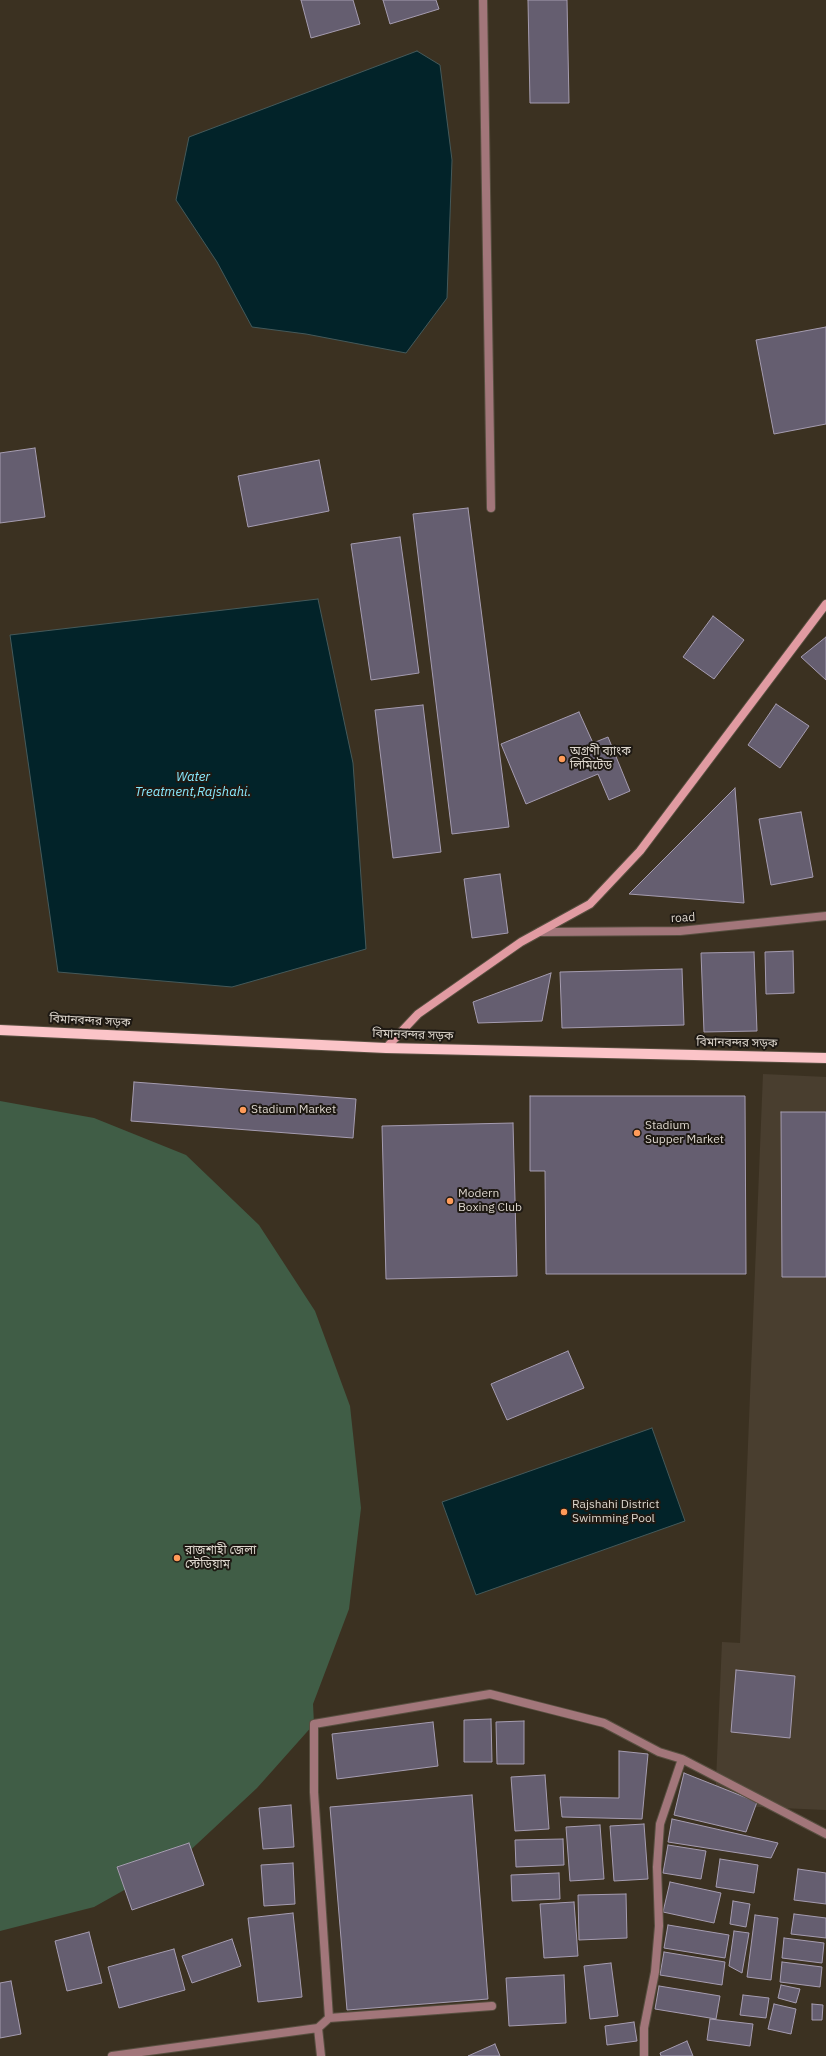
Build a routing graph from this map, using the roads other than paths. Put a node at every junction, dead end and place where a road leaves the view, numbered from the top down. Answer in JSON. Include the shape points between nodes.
{"nodes":[{"id":1,"x":483,"y":0,"type":"edge"},
{"id":2,"x":491,"y":508,"type":"dead end"},
{"id":3,"x":826,"y":604,"type":"edge"},
{"id":4,"x":826,"y":916,"type":"edge"},
{"id":5,"x":540,"y":932,"type":"junction"},
{"id":6,"x":0,"y":1030,"type":"edge"},
{"id":7,"x":386,"y":1048,"type":"junction"},
{"id":8,"x":826,"y":1058,"type":"edge"},
{"id":9,"x":682,"y":1759,"type":"junction"},
{"id":10,"x":826,"y":1834,"type":"edge"},
{"id":11,"x":492,"y":2006,"type":"dead end"},
{"id":12,"x":329,"y":2018,"type":"junction"},
{"id":13,"x":318,"y":2028,"type":"junction"},
{"id":14,"x":112,"y":2056,"type":"edge"},
{"id":15,"x":320,"y":2056,"type":"edge"},
{"id":16,"x":644,"y":2056,"type":"edge"}],
"edges":[{"from":1,"to":2,"type":"street"},
{"from":3,"to":5,"type":"main road","via":[[640,852],[590,904]]},
{"from":4,"to":5,"type":"street","name":"road","via":[[680,931]]},
{"from":5,"to":7,"type":"main road","via":[[521,942],[418,1014]]},
{"from":6,"to":7,"type":"main road","name":"বিমানবন্দর সড়ক"},
{"from":7,"to":8,"type":"main road","name":"বিমানবন্দর সড়ক"},
{"from":9,"to":10,"type":"street"},
{"from":9,"to":12,"type":"street","via":[[659,1752],[604,1722],[490,1694],[314,1724],[314,1792]]},
{"from":9,"to":16,"type":"street","via":[[660,1824],[657,1866],[659,1926],[655,1972],[644,2028]]},
{"from":11,"to":12,"type":"street"},
{"from":12,"to":13,"type":"street"},
{"from":13,"to":14,"type":"street"},
{"from":13,"to":15,"type":"street"}]}
